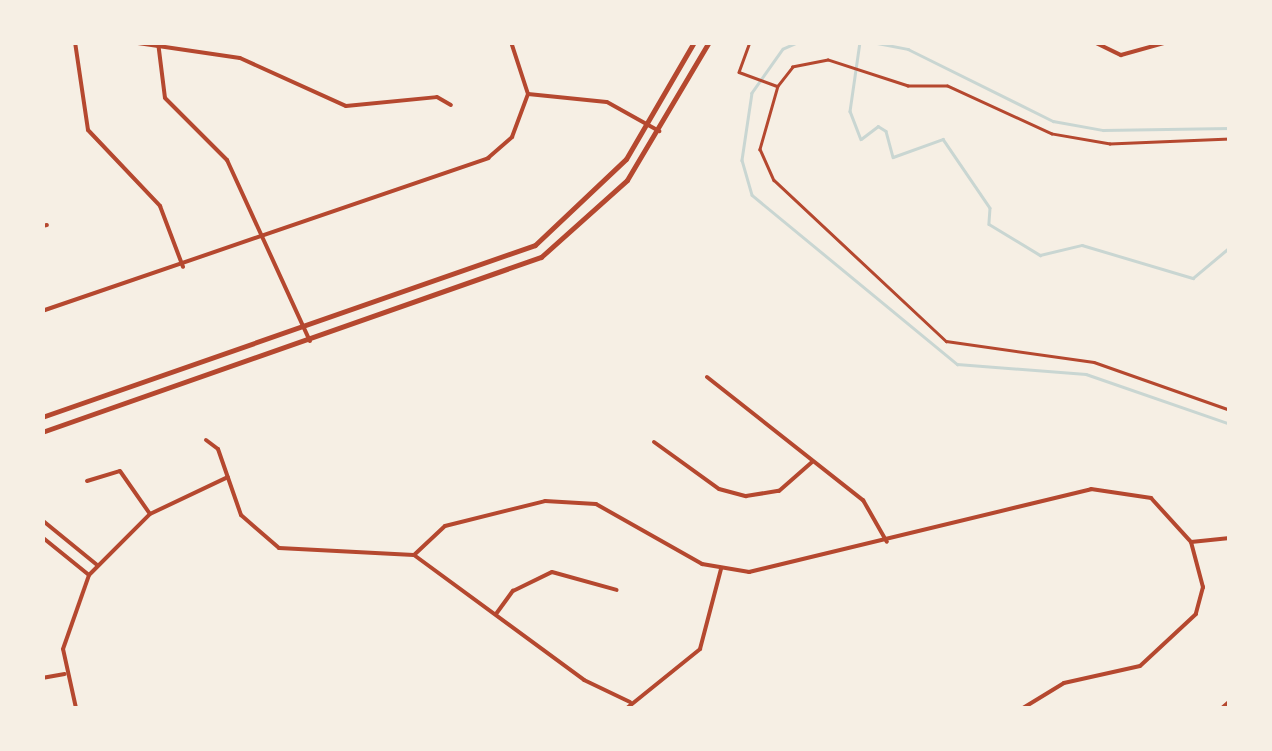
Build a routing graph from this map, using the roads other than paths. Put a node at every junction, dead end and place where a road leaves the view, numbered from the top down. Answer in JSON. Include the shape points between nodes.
{"nodes":[{"id":1,"x":75,"y":42,"type":"edge"},
{"id":2,"x":130,"y":42,"type":"edge"},
{"id":3,"x":512,"y":42,"type":"edge"},
{"id":4,"x":694,"y":42,"type":"edge"},
{"id":5,"x":709,"y":42,"type":"edge"},
{"id":6,"x":1094,"y":42,"type":"edge"},
{"id":7,"x":1168,"y":42,"type":"edge"},
{"id":8,"x":158,"y":44,"type":"edge"},
{"id":9,"x":528,"y":94,"type":"junction"},
{"id":10,"x":451,"y":105,"type":"dead end"},
{"id":11,"x":647,"y":124,"type":"junction"},
{"id":12,"x":659,"y":131,"type":"junction"},
{"id":13,"x":259,"y":240,"type":"junction"},
{"id":14,"x":184,"y":268,"type":"junction"},
{"id":15,"x":42,"y":311,"type":"edge"},
{"id":16,"x":306,"y":328,"type":"junction"},
{"id":17,"x":310,"y":342,"type":"junction"},
{"id":18,"x":707,"y":376,"type":"dead end"},
{"id":19,"x":42,"y":417,"type":"edge"},
{"id":20,"x":42,"y":432,"type":"edge"},
{"id":21,"x":206,"y":440,"type":"dead end"},
{"id":22,"x":654,"y":442,"type":"dead end"},
{"id":23,"x":812,"y":462,"type":"junction"},
{"id":24,"x":228,"y":477,"type":"junction"},
{"id":25,"x":87,"y":481,"type":"dead end"},
{"id":26,"x":150,"y":514,"type":"junction"},
{"id":27,"x":42,"y":520,"type":"edge"},
{"id":28,"x":42,"y":537,"type":"edge"},
{"id":29,"x":1230,"y":538,"type":"edge"},
{"id":30,"x":888,"y":542,"type":"junction"},
{"id":31,"x":1191,"y":542,"type":"junction"},
{"id":32,"x":414,"y":555,"type":"junction"},
{"id":33,"x":96,"y":564,"type":"junction"},
{"id":34,"x":721,"y":570,"type":"junction"},
{"id":35,"x":89,"y":574,"type":"junction"},
{"id":36,"x":618,"y":590,"type":"dead end"},
{"id":37,"x":496,"y":614,"type":"junction"},
{"id":38,"x":65,"y":674,"type":"junction"},
{"id":39,"x":42,"y":678,"type":"edge"},
{"id":40,"x":630,"y":702,"type":"junction"},
{"id":41,"x":1230,"y":702,"type":"edge"},
{"id":42,"x":76,"y":708,"type":"edge"},
{"id":43,"x":627,"y":708,"type":"edge"},
{"id":44,"x":1023,"y":708,"type":"edge"},
{"id":45,"x":1222,"y":708,"type":"edge"}],
"edges":[{"from":1,"to":14,"type":"street","via":[[88,130],[160,206]]},
{"from":2,"to":8,"type":"street"},
{"from":3,"to":9,"type":"street"},
{"from":4,"to":11,"type":"street"},
{"from":5,"to":12,"type":"street"},
{"from":6,"to":7,"type":"street","via":[[1121,55]]},
{"from":8,"to":10,"type":"street","via":[[240,58],[346,106],[437,96]]},
{"from":8,"to":13,"type":"street","via":[[165,98],[227,160]]},
{"from":9,"to":11,"type":"street","via":[[607,102]]},
{"from":9,"to":13,"type":"street","via":[[512,138],[488,158]]},
{"from":11,"to":12,"type":"street"},
{"from":11,"to":16,"type":"street","via":[[597,194],[535,245]]},
{"from":12,"to":17,"type":"street","via":[[607,204],[541,257]]},
{"from":13,"to":14,"type":"street"},
{"from":13,"to":16,"type":"street"},
{"from":14,"to":15,"type":"street"},
{"from":16,"to":17,"type":"street"},
{"from":16,"to":19,"type":"street"},
{"from":17,"to":20,"type":"street"},
{"from":18,"to":23,"type":"street"},
{"from":21,"to":24,"type":"street"},
{"from":22,"to":23,"type":"street","via":[[746,496],[779,491]]},
{"from":23,"to":30,"type":"street","via":[[863,500]]},
{"from":24,"to":26,"type":"street"},
{"from":24,"to":32,"type":"street","via":[[241,515],[279,548]]},
{"from":25,"to":26,"type":"street","via":[[120,471]]},
{"from":26,"to":33,"type":"street"},
{"from":27,"to":33,"type":"street"},
{"from":28,"to":35,"type":"street"},
{"from":29,"to":31,"type":"street"},
{"from":30,"to":31,"type":"street","via":[[1090,489],[1151,498]]},
{"from":30,"to":34,"type":"street","via":[[773,570]]},
{"from":31,"to":44,"type":"street","via":[[1203,587],[1177,639],[1140,666],[1064,683]]},
{"from":32,"to":34,"type":"street","via":[[458,522],[568,500],[625,516]]},
{"from":32,"to":37,"type":"street"},
{"from":33,"to":35,"type":"street"},
{"from":34,"to":40,"type":"street","via":[[700,649]]},
{"from":35,"to":38,"type":"street","via":[[65,629]]},
{"from":36,"to":37,"type":"street","via":[[552,572],[513,591]]},
{"from":37,"to":40,"type":"street"},
{"from":38,"to":39,"type":"street"},
{"from":38,"to":42,"type":"street"},
{"from":40,"to":43,"type":"street"},
{"from":41,"to":45,"type":"street"}]}
